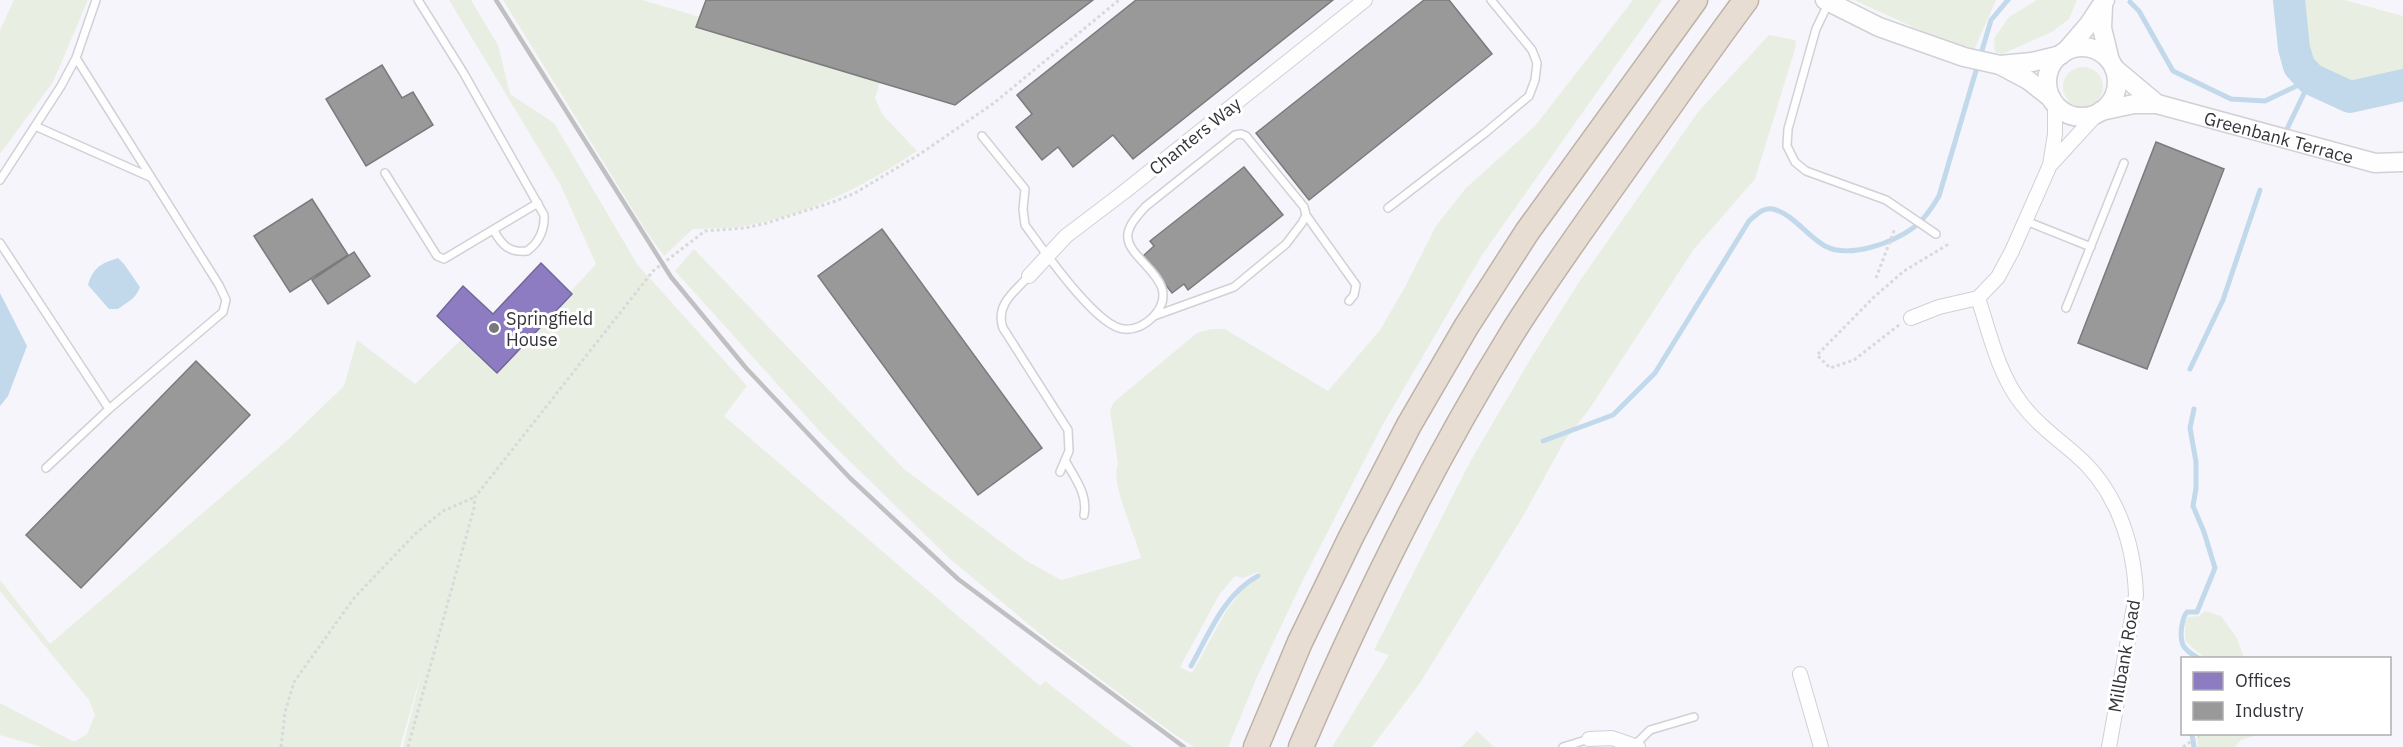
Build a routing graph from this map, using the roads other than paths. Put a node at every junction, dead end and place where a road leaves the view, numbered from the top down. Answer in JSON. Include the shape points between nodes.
{"nodes":[{"id":1,"x":96,"y":0,"type":"edge"},
{"id":2,"x":418,"y":0,"type":"edge"},
{"id":3,"x":1365,"y":0,"type":"edge"},
{"id":4,"x":1491,"y":0,"type":"edge"},
{"id":5,"x":1695,"y":0,"type":"edge"},
{"id":6,"x":1827,"y":1,"type":"edge"},
{"id":7,"x":1745,"y":2,"type":"edge"},
{"id":8,"x":2104,"y":3,"type":"edge"},
{"id":9,"x":2063,"y":53,"type":"junction"},
{"id":10,"x":76,"y":58,"type":"junction"},
{"id":11,"x":1995,"y":64,"type":"junction"},
{"id":12,"x":2112,"y":64,"type":"junction"},
{"id":13,"x":2053,"y":101,"type":"junction"},
{"id":14,"x":2157,"y":104,"type":"junction"},
{"id":15,"x":2099,"y":112,"type":"junction"},
{"id":16,"x":35,"y":126,"type":"junction"},
{"id":17,"x":982,"y":136,"type":"dead end"},
{"id":18,"x":2403,"y":162,"type":"edge"},
{"id":19,"x":2124,"y":163,"type":"dead end"},
{"id":20,"x":2050,"y":165,"type":"junction"},
{"id":21,"x":385,"y":173,"type":"dead end"},
{"id":22,"x":150,"y":177,"type":"junction"},
{"id":23,"x":0,"y":180,"type":"edge"},
{"id":24,"x":538,"y":203,"type":"junction"},
{"id":25,"x":1388,"y":208,"type":"dead end"},
{"id":26,"x":1306,"y":215,"type":"junction"},
{"id":27,"x":2026,"y":220,"type":"junction"},
{"id":28,"x":494,"y":231,"type":"junction"},
{"id":29,"x":1936,"y":234,"type":"road end"},
{"id":30,"x":0,"y":243,"type":"edge"},
{"id":31,"x":2091,"y":248,"type":"junction"},
{"id":32,"x":1048,"y":255,"type":"junction"},
{"id":33,"x":1029,"y":276,"type":"joint"},
{"id":34,"x":1978,"y":298,"type":"junction"},
{"id":35,"x":1349,"y":301,"type":"dead end"},
{"id":36,"x":2066,"y":308,"type":"dead end"},
{"id":37,"x":1154,"y":316,"type":"junction"},
{"id":38,"x":1911,"y":318,"type":"road end"},
{"id":39,"x":109,"y":409,"type":"junction"},
{"id":40,"x":1066,"y":462,"type":"junction"},
{"id":41,"x":46,"y":468,"type":"dead end"},
{"id":42,"x":1060,"y":472,"type":"dead end"},
{"id":43,"x":1084,"y":516,"type":"dead end"},
{"id":44,"x":1800,"y":674,"type":"dead end"},
{"id":45,"x":1694,"y":717,"type":"dead end"},
{"id":46,"x":1589,"y":739,"type":"joint"},
{"id":47,"x":1636,"y":746,"type":"edge"},
{"id":48,"x":1256,"y":747,"type":"edge"},
{"id":49,"x":1301,"y":747,"type":"edge"},
{"id":50,"x":1563,"y":747,"type":"edge"},
{"id":51,"x":1821,"y":747,"type":"edge"},
{"id":52,"x":2109,"y":747,"type":"edge"}],
"edges":[{"from":1,"to":10,"type":"lane"},
{"from":2,"to":24,"type":"lane"},
{"from":3,"to":32,"type":"street","name":"Chanters Way","via":[[1066,236]]},
{"from":4,"to":25,"type":"lane","via":[[1532,50],[1537,63],[1529,96]]},
{"from":5,"to":48,"type":"highway","via":[[1527,232],[1466,327],[1351,537],[1300,642]]},
{"from":6,"to":11,"type":"street","via":[[1879,27]]},
{"from":6,"to":29,"type":"lane","via":[[1788,129],[1787,146],[1806,171],[1886,200]]},
{"from":7,"to":49,"type":"highway","via":[[1512,334],[1392,547]]},
{"from":8,"to":9,"type":"street"},
{"from":8,"to":12,"type":"street","via":[[2102,28]]},
{"from":9,"to":11,"type":"street","via":[[2032,62]]},
{"from":9,"to":12,"type":"street","via":[[2084,47],[2094,49]]},
{"from":9,"to":13,"type":"street","via":[[2052,63],[2048,75]]},
{"from":10,"to":16,"type":"lane"},
{"from":10,"to":22,"type":"lane"},
{"from":11,"to":13,"type":"street","via":[[2028,80]]},
{"from":12,"to":14,"type":"street","name":"Greenbank Terrace"},
{"from":12,"to":15,"type":"street","via":[[2117,78],[2114,97]]},
{"from":13,"to":15,"type":"street","via":[[2074,116]]},
{"from":13,"to":20,"type":"street","via":[[2055,134]]},
{"from":14,"to":15,"type":"street","name":"Greenbank Terrace","via":[[2134,104]]},
{"from":14,"to":18,"type":"street","name":"Greenbank Terrace","via":[[2375,164]]},
{"from":15,"to":20,"type":"street"},
{"from":16,"to":22,"type":"lane"},
{"from":16,"to":23,"type":"lane"},
{"from":17,"to":32,"type":"lane","via":[[1025,189],[1025,225]]},
{"from":19,"to":31,"type":"lane"},
{"from":20,"to":27,"type":"street"},
{"from":21,"to":28,"type":"lane","via":[[437,256],[444,260]]},
{"from":22,"to":39,"type":"lane","via":[[226,300],[223,312]]},
{"from":24,"to":28,"type":"lane"},
{"from":24,"to":28,"type":"lane","via":[[544,222],[537,242],[527,251],[507,249]]},
{"from":26,"to":35,"type":"lane","via":[[1356,285]]},
{"from":26,"to":37,"type":"lane","via":[[1286,244],[1234,287]]},
{"from":26,"to":37,"type":"lane","via":[[1298,197],[1251,141],[1241,134],[1235,135],[1145,207],[1129,229],[1131,247],[1159,281],[1160,305]]},
{"from":27,"to":31,"type":"lane"},
{"from":27,"to":34,"type":"street","via":[[1998,277]]},
{"from":30,"to":39,"type":"lane"},
{"from":31,"to":36,"type":"lane"},
{"from":32,"to":33,"type":"street","name":"Chanters Way"},
{"from":32,"to":37,"type":"lane","via":[[1110,326],[1134,329]]},
{"from":33,"to":40,"type":"lane","via":[[1006,300],[1000,319],[1068,430]]},
{"from":34,"to":38,"type":"street"},
{"from":34,"to":52,"type":"street","name":"Millbank Road","via":[[2008,383],[2035,420],[2082,461],[2103,486],[2131,548],[2136,595]]},
{"from":39,"to":41,"type":"lane"},
{"from":40,"to":42,"type":"lane"},
{"from":40,"to":43,"type":"lane","via":[[1083,492]]},
{"from":44,"to":51,"type":"street"},
{"from":45,"to":47,"type":"lane","via":[[1650,730]]},
{"from":46,"to":47,"type":"street","via":[[1612,738]]},
{"from":46,"to":50,"type":"lane"}]}
